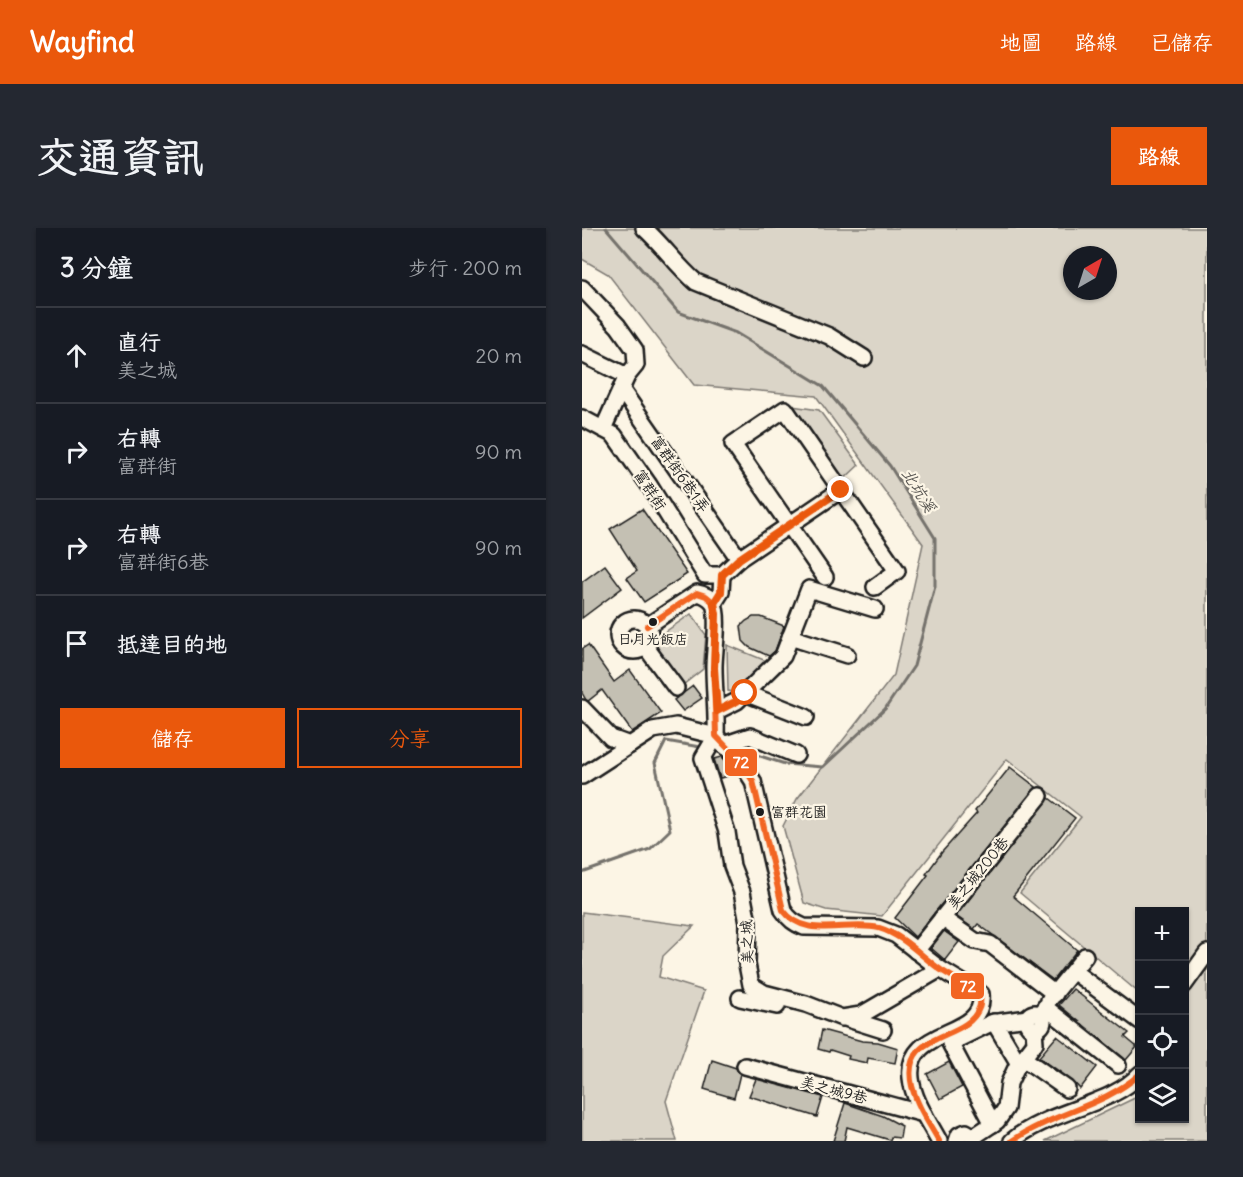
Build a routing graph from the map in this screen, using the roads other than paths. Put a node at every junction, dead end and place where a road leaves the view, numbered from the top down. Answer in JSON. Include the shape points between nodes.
{"nodes":[{"id":1,"x":644,"y":228,"type":"edge"},
{"id":2,"x":582,"y":288,"type":"edge"},
{"id":3,"x":582,"y":354,"type":"edge"},
{"id":4,"x":864,"y":358,"type":"dead end"},
{"id":5,"x":624,"y":383,"type":"junction"},
{"id":6,"x":582,"y":418,"type":"edge"},
{"id":7,"x":603,"y":429,"type":"junction"},
{"id":8,"x":841,"y":490,"type":"junction"},
{"id":9,"x":789,"y":525,"type":"junction"},
{"id":10,"x":739,"y":559,"type":"junction"},
{"id":11,"x":705,"y":575,"type":"junction"},
{"id":12,"x":722,"y":575,"type":"junction"},
{"id":13,"x":825,"y":577,"type":"dead end"},
{"id":14,"x":875,"y":587,"type":"dead end"},
{"id":15,"x":709,"y":599,"type":"junction"},
{"id":16,"x":875,"y":609,"type":"dead end"},
{"id":17,"x":647,"y":626,"type":"junction"},
{"id":18,"x":790,"y":637,"type":"junction"},
{"id":19,"x":645,"y":646,"type":"junction"},
{"id":20,"x":847,"y":655,"type":"dead end"},
{"id":21,"x":676,"y":688,"type":"dead end"},
{"id":22,"x":745,"y":693,"type":"junction"},
{"id":23,"x":582,"y":708,"type":"edge"},
{"id":24,"x":717,"y":711,"type":"junction"},
{"id":25,"x":806,"y":717,"type":"dead end"},
{"id":26,"x":720,"y":741,"type":"junction"},
{"id":27,"x":630,"y":745,"type":"junction"},
{"id":28,"x":796,"y":756,"type":"dead end"},
{"id":29,"x":582,"y":776,"type":"edge"},
{"id":30,"x":1040,"y":796,"type":"dead end"},
{"id":31,"x":942,"y":918,"type":"junction"},
{"id":32,"x":916,"y":951,"type":"junction"},
{"id":33,"x":1207,"y":953,"type":"edge"},
{"id":34,"x":1085,"y":956,"type":"dead end"},
{"id":35,"x":940,"y":969,"type":"junction"},
{"id":36,"x":1073,"y":971,"type":"junction"},
{"id":37,"x":1189,"y":979,"type":"edge"},
{"id":38,"x":1055,"y":994,"type":"junction"},
{"id":39,"x":740,"y":998,"type":"dead end"},
{"id":40,"x":806,"y":1004,"type":"junction"},
{"id":41,"x":1036,"y":1017,"type":"junction"},
{"id":42,"x":1135,"y":1017,"type":"edge"},
{"id":43,"x":842,"y":1018,"type":"junction"},
{"id":44,"x":994,"y":1022,"type":"junction"},
{"id":45,"x":883,"y":1030,"type":"dead end"},
{"id":46,"x":1021,"y":1061,"type":"junction"},
{"id":47,"x":1118,"y":1065,"type":"dead end"},
{"id":48,"x":745,"y":1066,"type":"dead end"},
{"id":49,"x":1135,"y":1080,"type":"edge"},
{"id":50,"x":1067,"y":1089,"type":"dead end"},
{"id":51,"x":924,"y":1114,"type":"junction"},
{"id":52,"x":993,"y":1124,"type":"junction"},
{"id":53,"x":973,"y":1139,"type":"edge"},
{"id":54,"x":939,"y":1141,"type":"edge"},
{"id":55,"x":957,"y":1141,"type":"edge"},
{"id":56,"x":1012,"y":1141,"type":"edge"}],
"edges":[{"from":1,"to":4,"type":"street","via":[[696,282],[829,336]]},
{"from":2,"to":5,"type":"street","via":[[635,350],[636,365]]},
{"from":3,"to":5,"type":"street"},
{"from":5,"to":7,"type":"street"},
{"from":5,"to":10,"type":"street","name":"富群街6巷1弄"},
{"from":6,"to":7,"type":"street","name":"富群街"},
{"from":7,"to":11,"type":"street","name":"富群街","via":[[614,435]]},
{"from":8,"to":9,"type":"street"},
{"from":8,"to":9,"type":"street","via":[[785,409],[762,424],[733,444]]},
{"from":8,"to":14,"type":"street","via":[[897,571]]},
{"from":9,"to":10,"type":"street"},
{"from":9,"to":13,"type":"street"},
{"from":10,"to":12,"type":"street"},
{"from":11,"to":12,"type":"street"},
{"from":11,"to":15,"type":"street"},
{"from":12,"to":15,"type":"street","via":[[721,592]]},
{"from":15,"to":17,"type":"street","via":[[697,593]]},
{"from":15,"to":24,"type":"street","via":[[716,614]]},
{"from":16,"to":18,"type":"street","via":[[809,589]]},
{"from":17,"to":19,"type":"street","via":[[650,636]]},
{"from":17,"to":19,"type":"street","via":[[639,620],[629,620],[618,635],[626,648],[636,650]]},
{"from":18,"to":20,"type":"street"},
{"from":18,"to":22,"type":"street","via":[[783,656]]},
{"from":19,"to":21,"type":"street"},
{"from":22,"to":24,"type":"street"},
{"from":22,"to":25,"type":"street"},
{"from":23,"to":27,"type":"street","via":[[611,738]]},
{"from":24,"to":26,"type":"street"},
{"from":26,"to":27,"type":"street","via":[[676,726],[653,730]]},
{"from":26,"to":28,"type":"street","via":[[750,736]]},
{"from":26,"to":32,"type":"street","via":[[753,781],[783,910],[788,917],[804,927],[878,928],[896,935]]},
{"from":26,"to":40,"type":"street","name":"美之城","via":[[703,758],[742,892],[751,985],[764,993]]},
{"from":27,"to":29,"type":"street"},
{"from":30,"to":31,"type":"street","name":"美之城200巷"},
{"from":31,"to":32,"type":"street","name":"美之城200巷"},
{"from":31,"to":38,"type":"street","via":[[975,941],[990,945]]},
{"from":32,"to":35,"type":"street"},
{"from":33,"to":37,"type":"street"},
{"from":34,"to":36,"type":"street"},
{"from":35,"to":43,"type":"street","via":[[861,1015]]},
{"from":35,"to":51,"type":"street","via":[[981,994],[982,1004],[969,1022],[923,1045],[914,1059],[910,1069],[912,1086]]},
{"from":36,"to":38,"type":"street"},
{"from":36,"to":42,"type":"street"},
{"from":38,"to":41,"type":"street"},
{"from":39,"to":40,"type":"street","via":[[791,1009]]},
{"from":40,"to":43,"type":"street","name":"美之城"},
{"from":41,"to":44,"type":"street"},
{"from":41,"to":46,"type":"street","via":[[1035,1043]]},
{"from":41,"to":47,"type":"street"},
{"from":43,"to":45,"type":"street","name":"美之城"},
{"from":44,"to":46,"type":"street"},
{"from":44,"to":52,"type":"street","via":[[950,1043]]},
{"from":46,"to":50,"type":"street"},
{"from":46,"to":52,"type":"street","via":[[1009,1083],[1006,1108]]},
{"from":48,"to":51,"type":"street","name":"美之城9巷"},
{"from":49,"to":56,"type":"street","via":[[1117,1092],[1050,1118]]},
{"from":51,"to":54,"type":"street"},
{"from":52,"to":53,"type":"street"},
{"from":53,"to":55,"type":"street","via":[[969,1133],[963,1133]]}]}
